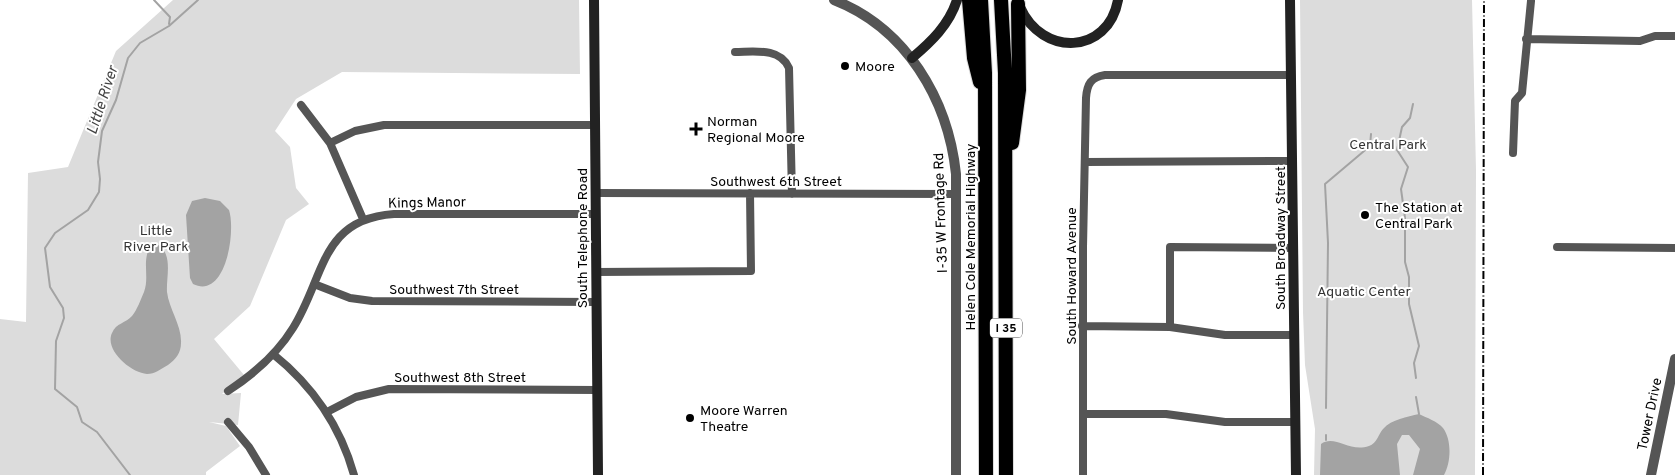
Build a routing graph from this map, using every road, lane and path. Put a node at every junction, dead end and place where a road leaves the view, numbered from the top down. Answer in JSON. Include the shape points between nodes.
{"nodes":[{"id":1,"x":594,"y":0,"type":"edge"},
{"id":2,"x":834,"y":0,"type":"edge"},
{"id":3,"x":957,"y":0,"type":"edge"},
{"id":4,"x":969,"y":0,"type":"edge"},
{"id":5,"x":981,"y":0,"type":"edge"},
{"id":6,"x":1001,"y":0,"type":"edge"},
{"id":7,"x":1118,"y":0,"type":"edge"},
{"id":8,"x":1290,"y":0,"type":"edge"},
{"id":9,"x":1531,"y":1,"type":"dead end"},
{"id":10,"x":1018,"y":2,"type":"edge"},
{"id":11,"x":1675,"y":36,"type":"edge"},
{"id":12,"x":1526,"y":39,"type":"junction"},
{"id":13,"x":734,"y":52,"type":"dead end"},
{"id":14,"x":912,"y":58,"type":"junction"},
{"id":15,"x":1292,"y":75,"type":"junction"},
{"id":16,"x":300,"y":105,"type":"dead end"},
{"id":17,"x":986,"y":107,"type":"junction"},
{"id":18,"x":595,"y":126,"type":"junction"},
{"id":19,"x":330,"y":144,"type":"junction"},
{"id":20,"x":1513,"y":152,"type":"dead end"},
{"id":21,"x":1293,"y":161,"type":"junction"},
{"id":22,"x":1086,"y":162,"type":"junction"},
{"id":23,"x":1006,"y":181,"type":"junction"},
{"id":24,"x":596,"y":193,"type":"junction"},
{"id":25,"x":750,"y":193,"type":"junction"},
{"id":26,"x":792,"y":194,"type":"junction"},
{"id":27,"x":956,"y":194,"type":"junction"},
{"id":28,"x":596,"y":214,"type":"junction"},
{"id":29,"x":363,"y":219,"type":"junction"},
{"id":30,"x":1557,"y":247,"type":"dead end"},
{"id":31,"x":1294,"y":248,"type":"junction"},
{"id":32,"x":1675,"y":248,"type":"edge"},
{"id":33,"x":596,"y":272,"type":"junction"},
{"id":34,"x":314,"y":284,"type":"junction"},
{"id":35,"x":596,"y":302,"type":"junction"},
{"id":36,"x":1082,"y":326,"type":"junction"},
{"id":37,"x":1170,"y":327,"type":"junction"},
{"id":38,"x":1294,"y":335,"type":"junction"},
{"id":39,"x":273,"y":354,"type":"junction"},
{"id":40,"x":1675,"y":359,"type":"edge"},
{"id":41,"x":1674,"y":373,"type":"edge"},
{"id":42,"x":597,"y":390,"type":"junction"},
{"id":43,"x":228,"y":391,"type":"dead end"},
{"id":44,"x":327,"y":412,"type":"junction"},
{"id":45,"x":1083,"y":414,"type":"junction"},
{"id":46,"x":228,"y":422,"type":"dead end"},
{"id":47,"x":1295,"y":422,"type":"junction"},
{"id":48,"x":266,"y":475,"type":"edge"},
{"id":49,"x":354,"y":475,"type":"edge"},
{"id":50,"x":598,"y":475,"type":"edge"},
{"id":51,"x":956,"y":475,"type":"edge"},
{"id":52,"x":986,"y":475,"type":"edge"},
{"id":53,"x":1006,"y":475,"type":"edge"},
{"id":54,"x":1083,"y":475,"type":"edge"},
{"id":55,"x":1296,"y":475,"type":"edge"},
{"id":56,"x":1650,"y":475,"type":"edge"}],
"edges":[{"from":1,"to":18,"type":"main road","name":"South Telephone Road"},
{"from":2,"to":14,"type":"street","name":"I-35 W Frontage Rd","via":[[866,17]]},
{"from":3,"to":14,"type":"main road","via":[[935,38]]},
{"from":4,"to":17,"type":"highway","via":[[974,58]]},
{"from":5,"to":17,"type":"highway","name":"Helen Cole Memorial Highway","number":"I 35"},
{"from":6,"to":23,"type":"highway","number":"I 35"},
{"from":7,"to":10,"type":"main road","via":[[1113,17],[1103,30],[1083,41],[1068,43],[1042,36],[1026,21]]},
{"from":8,"to":15,"type":"main road","name":"South Broadway Street"},
{"from":9,"to":12,"type":"street"},
{"from":10,"to":23,"type":"highway","via":[[1019,107]]},
{"from":11,"to":12,"type":"street","via":[[1655,36],[1640,41]]},
{"from":12,"to":20,"type":"street","via":[[1522,93],[1515,101]]},
{"from":13,"to":26,"type":"street","via":[[767,52],[782,57],[786,62],[790,74]]},
{"from":14,"to":27,"type":"street","name":"I-35 W Frontage Rd","via":[[928,82],[944,117],[954,159]]},
{"from":15,"to":21,"type":"main road","name":"South Broadway Street"},
{"from":15,"to":22,"type":"street","name":"South Howard Avenue","via":[[1105,75],[1092,79],[1087,90]]},
{"from":16,"to":19,"type":"street"},
{"from":17,"to":52,"type":"highway","name":"Helen Cole Memorial Highway","number":"I 35"},
{"from":18,"to":19,"type":"street","via":[[384,125],[355,132]]},
{"from":18,"to":24,"type":"main road","name":"South Telephone Road"},
{"from":19,"to":29,"type":"street"},
{"from":21,"to":22,"type":"street"},
{"from":21,"to":31,"type":"main road","name":"South Broadway Street"},
{"from":22,"to":36,"type":"street","name":"South Howard Avenue"},
{"from":23,"to":53,"type":"highway","number":"I 35"},
{"from":24,"to":25,"type":"street","name":"Southwest 6th Street"},
{"from":24,"to":28,"type":"main road","name":"South Telephone Road"},
{"from":25,"to":26,"type":"street","name":"Southwest 6th Street"},
{"from":25,"to":33,"type":"street","via":[[751,271]]},
{"from":26,"to":27,"type":"street","name":"Southwest 6th Street"},
{"from":27,"to":51,"type":"street","name":"I-35 W Frontage Rd"},
{"from":28,"to":29,"type":"street","name":"Kings Manor","via":[[394,214]]},
{"from":28,"to":33,"type":"main road","name":"South Telephone Road"},
{"from":29,"to":34,"type":"street","name":"Kings Manor","via":[[336,239]]},
{"from":30,"to":32,"type":"street"},
{"from":31,"to":37,"type":"street","via":[[1170,247]]},
{"from":31,"to":38,"type":"main road","name":"South Broadway Street"},
{"from":33,"to":35,"type":"main road","name":"South Telephone Road"},
{"from":34,"to":35,"type":"street","name":"Southwest 7th Street","via":[[350,298],[372,301]]},
{"from":34,"to":39,"type":"street","name":"Kings Manor","via":[[296,322]]},
{"from":35,"to":42,"type":"main road","name":"South Telephone Road"},
{"from":36,"to":37,"type":"street"},
{"from":36,"to":45,"type":"street","name":"South Howard Avenue"},
{"from":37,"to":38,"type":"street","via":[[1225,335]]},
{"from":38,"to":47,"type":"main road","name":"South Broadway Street"},
{"from":39,"to":43,"type":"street","name":"Kings Manor"},
{"from":39,"to":44,"type":"street","via":[[303,380]]},
{"from":40,"to":41,"type":"street","name":"Tower Drive"},
{"from":41,"to":56,"type":"street","name":"Tower Drive"},
{"from":42,"to":44,"type":"street","name":"Southwest 8th Street","via":[[389,389],[356,397]]},
{"from":42,"to":50,"type":"main road","name":"South Telephone Road"},
{"from":44,"to":49,"type":"street"},
{"from":45,"to":47,"type":"street","via":[[1160,414],[1225,422]]},
{"from":45,"to":54,"type":"street","name":"South Howard Avenue"},
{"from":46,"to":48,"type":"street","via":[[250,447]]},
{"from":47,"to":55,"type":"main road","name":"South Broadway Street"}]}
